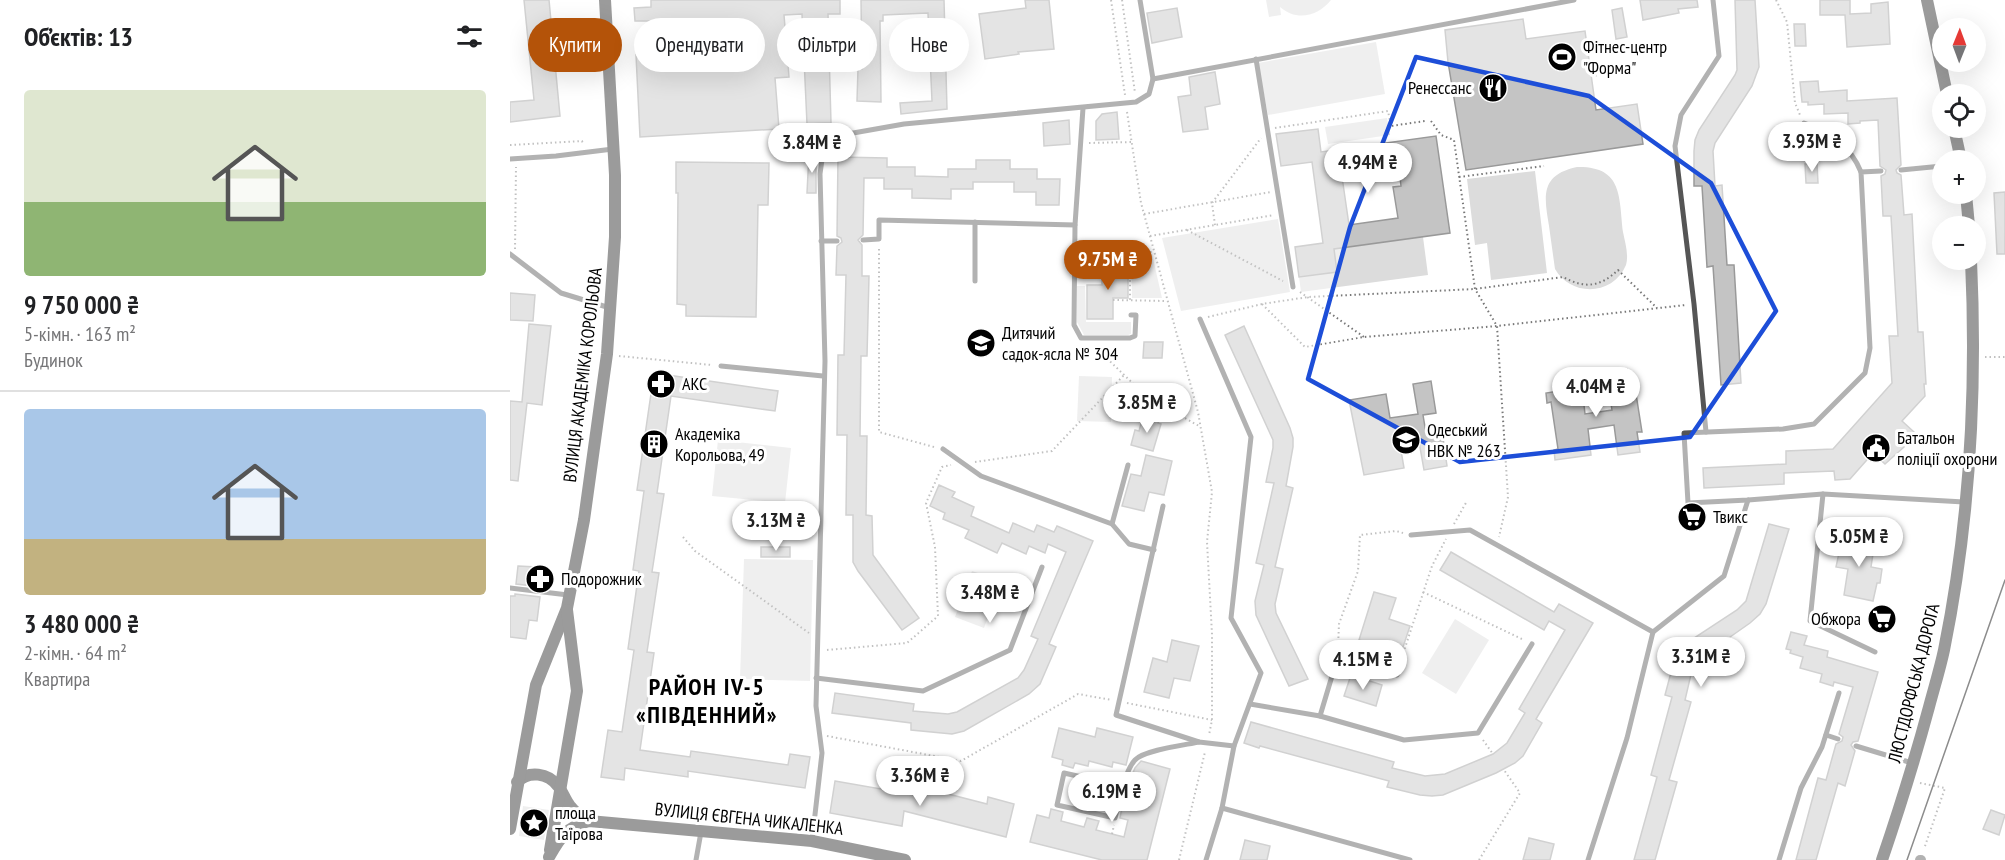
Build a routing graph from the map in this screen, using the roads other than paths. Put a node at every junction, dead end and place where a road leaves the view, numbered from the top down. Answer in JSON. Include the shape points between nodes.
{"nodes":[{"id":1,"x":605,"y":0,"type":"edge"},
{"id":2,"x":1140,"y":0,"type":"edge"},
{"id":3,"x":1574,"y":0,"type":"edge"},
{"id":4,"x":1713,"y":0,"type":"edge"},
{"id":5,"x":1927,"y":0,"type":"edge"},
{"id":6,"x":1256,"y":59,"type":"junction"},
{"id":7,"x":1153,"y":79,"type":"junction"},
{"id":8,"x":1945,"y":84,"type":"edge"},
{"id":9,"x":1083,"y":108,"type":"junction"},
{"id":10,"x":1804,"y":123,"type":"road end"},
{"id":11,"x":614,"y":148,"type":"junction"},
{"id":12,"x":556,"y":156,"type":"junction"},
{"id":13,"x":513,"y":159,"type":"edge"},
{"id":14,"x":557,"y":163,"type":"dead end"},
{"id":15,"x":1932,"y":167,"type":"edge"},
{"id":16,"x":1901,"y":170,"type":"dead end"},
{"id":17,"x":1881,"y":171,"type":"dead end"},
{"id":18,"x":1861,"y":172,"type":"junction"},
{"id":19,"x":975,"y":222,"type":"junction"},
{"id":20,"x":1075,"y":225,"type":"junction"},
{"id":21,"x":862,"y":240,"type":"dead end"},
{"id":22,"x":821,"y":241,"type":"junction"},
{"id":23,"x":837,"y":241,"type":"dead end"},
{"id":24,"x":1075,"y":252,"type":"junction"},
{"id":25,"x":1100,"y":252,"type":"road end"},
{"id":26,"x":512,"y":256,"type":"edge"},
{"id":27,"x":1971,"y":270,"type":"edge"},
{"id":28,"x":975,"y":281,"type":"dead end"},
{"id":29,"x":1293,"y":286,"type":"road end"},
{"id":30,"x":612,"y":309,"type":"junction"},
{"id":31,"x":1131,"y":315,"type":"dead end"},
{"id":32,"x":1200,"y":319,"type":"road end"},
{"id":33,"x":721,"y":366,"type":"road end"},
{"id":34,"x":824,"y":376,"type":"junction"},
{"id":35,"x":1706,"y":432,"type":"junction"},
{"id":36,"x":942,"y":449,"type":"road end"},
{"id":37,"x":1128,"y":465,"type":"dead end"},
{"id":38,"x":1823,"y":494,"type":"junction"},
{"id":39,"x":1748,"y":500,"type":"junction"},
{"id":40,"x":1966,"y":502,"type":"junction"},
{"id":41,"x":1163,"y":506,"type":"dead end"},
{"id":42,"x":1112,"y":524,"type":"junction"},
{"id":43,"x":1410,"y":535,"type":"road end"},
{"id":44,"x":1154,"y":550,"type":"junction"},
{"id":45,"x":1042,"y":567,"type":"dead end"},
{"id":46,"x":510,"y":588,"type":"edge"},
{"id":47,"x":569,"y":595,"type":"junction"},
{"id":48,"x":567,"y":608,"type":"junction"},
{"id":49,"x":1653,"y":633,"type":"junction"},
{"id":50,"x":1532,"y":644,"type":"road end"},
{"id":51,"x":1875,"y":652,"type":"dead end"},
{"id":52,"x":1397,"y":675,"type":"road end"},
{"id":53,"x":816,"y":678,"type":"junction"},
{"id":54,"x":1839,"y":693,"type":"dead end"},
{"id":55,"x":1250,"y":704,"type":"junction"},
{"id":56,"x":1320,"y":716,"type":"junction"},
{"id":57,"x":1826,"y":735,"type":"junction"},
{"id":58,"x":1838,"y":739,"type":"dead end"},
{"id":59,"x":1199,"y":742,"type":"junction"},
{"id":60,"x":1856,"y":746,"type":"dead end"},
{"id":61,"x":1234,"y":747,"type":"junction"},
{"id":62,"x":1914,"y":763,"type":"junction"},
{"id":63,"x":519,"y":779,"type":"junction"},
{"id":64,"x":1122,"y":786,"type":"junction"},
{"id":65,"x":560,"y":788,"type":"junction"},
{"id":66,"x":510,"y":792,"type":"edge"},
{"id":67,"x":1221,"y":808,"type":"junction"},
{"id":68,"x":589,"y":821,"type":"junction"},
{"id":69,"x":510,"y":829,"type":"edge"},
{"id":70,"x":701,"y":831,"type":"junction"},
{"id":71,"x":812,"y":842,"type":"junction"},
{"id":72,"x":548,"y":859,"type":"edge"},
{"id":73,"x":696,"y":860,"type":"edge"},
{"id":74,"x":905,"y":860,"type":"edge"},
{"id":75,"x":1206,"y":860,"type":"edge"},
{"id":76,"x":1410,"y":860,"type":"edge"},
{"id":77,"x":1588,"y":860,"type":"edge"},
{"id":78,"x":1779,"y":860,"type":"edge"},
{"id":79,"x":1882,"y":860,"type":"edge"}],
"edges":[{"from":1,"to":11,"type":"main road","name":"ВУЛИЦЯ АКАДЕМІКА КОРОЛЬОВА"},
{"from":2,"to":7,"type":"lane"},
{"from":3,"to":6,"type":"lane"},
{"from":4,"to":35,"type":"lane","via":[[1719,56],[1682,115],[1676,146]]},
{"from":5,"to":8,"type":"main road"},
{"from":6,"to":7,"type":"lane"},
{"from":6,"to":29,"type":"lane"},
{"from":7,"to":9,"type":"lane","via":[[1149,94],[1136,102]]},
{"from":9,"to":20,"type":"lane"},
{"from":9,"to":22,"type":"lane","via":[[903,124],[825,138],[820,174]]},
{"from":10,"to":18,"type":"lane","via":[[1823,130],[1848,149]]},
{"from":11,"to":12,"type":"lane"},
{"from":11,"to":30,"type":"main road","name":"ВУЛИЦЯ АКАДЕМІКА КОРОЛЬОВА"},
{"from":12,"to":13,"type":"lane"},
{"from":12,"to":14,"type":"lane"},
{"from":15,"to":16,"type":"lane"},
{"from":17,"to":18,"type":"lane"},
{"from":18,"to":35,"type":"lane","via":[[1870,348],[1864,373],[1814,424]]},
{"from":19,"to":20,"type":"lane"},
{"from":19,"to":21,"type":"lane","via":[[879,220],[879,239]]},
{"from":19,"to":28,"type":"lane"},
{"from":20,"to":24,"type":"lane"},
{"from":22,"to":23,"type":"lane"},
{"from":22,"to":34,"type":"lane"},
{"from":24,"to":25,"type":"lane"},
{"from":24,"to":31,"type":"lane","via":[[1074,325],[1082,338],[1135,336],[1136,315]]},
{"from":26,"to":30,"type":"lane","via":[[561,293]]},
{"from":27,"to":40,"type":"main road","name":"ЛЮСТДОРФСЬКА ДОРОГА","via":[[1973,357]]},
{"from":30,"to":47,"type":"main road","name":"ВУЛИЦЯ АКАДЕМІКА КОРОЛЬОВА","via":[[584,520]]},
{"from":32,"to":55,"type":"lane","via":[[1251,437],[1232,618],[1261,673]]},
{"from":33,"to":34,"type":"lane"},
{"from":34,"to":53,"type":"lane"},
{"from":35,"to":39,"type":"lane","via":[[1684,433],[1688,503]]},
{"from":36,"to":42,"type":"lane","via":[[981,476]]},
{"from":37,"to":42,"type":"lane"},
{"from":38,"to":39,"type":"lane"},
{"from":38,"to":40,"type":"lane"},
{"from":38,"to":51,"type":"lane","via":[[1810,621]]},
{"from":39,"to":49,"type":"lane","via":[[1724,576]]},
{"from":40,"to":62,"type":"main road","name":"ЛЮСТДОРФСЬКА ДОРОГА","via":[[1944,653]]},
{"from":41,"to":44,"type":"lane"},
{"from":42,"to":44,"type":"lane","via":[[1129,544]]},
{"from":43,"to":49,"type":"lane","via":[[1470,530]]},
{"from":44,"to":59,"type":"lane","via":[[1116,715]]},
{"from":45,"to":53,"type":"lane","via":[[1010,650],[923,691]]},
{"from":46,"to":47,"type":"lane"},
{"from":47,"to":48,"type":"main road","name":"ВУЛИЦЯ АКАДЕМІКА КОРОЛЬОВА"},
{"from":48,"to":63,"type":"main road","name":"ВУЛИЦЯ АКАДЕМІКА КОРОЛЬОВА","via":[[536,685]]},
{"from":48,"to":65,"type":"main road","name":"ВУЛИЦЯ АКАДЕМІКА КОРОЛЬОВА","via":[[577,691]]},
{"from":49,"to":77,"type":"lane","via":[[1627,738]]},
{"from":50,"to":56,"type":"lane","via":[[1478,733],[1404,740]]},
{"from":52,"to":56,"type":"lane","via":[[1338,656]]},
{"from":53,"to":71,"type":"lane","via":[[822,753]]},
{"from":54,"to":57,"type":"lane"},
{"from":55,"to":56,"type":"lane"},
{"from":55,"to":61,"type":"lane"},
{"from":57,"to":58,"type":"lane"},
{"from":57,"to":78,"type":"lane","via":[[1801,788]]},
{"from":59,"to":61,"type":"lane"},
{"from":59,"to":64,"type":"lane","via":[[1144,754],[1135,760]]},
{"from":60,"to":62,"type":"lane"},
{"from":61,"to":67,"type":"lane"},
{"from":62,"to":79,"type":"main road","name":"ЛЮСТДОРФСЬКА ДОРОГА"},
{"from":63,"to":65,"type":"main road","via":[[536,774],[548,777]]},
{"from":63,"to":66,"type":"main road"},
{"from":63,"to":69,"type":"main road"},
{"from":64,"to":64,"type":"lane","via":[[1115,818],[1057,805],[1064,773]]},
{"from":65,"to":68,"type":"main road","via":[[569,805]]},
{"from":65,"to":72,"type":"main road"},
{"from":67,"to":75,"type":"lane"},
{"from":67,"to":76,"type":"lane"},
{"from":68,"to":70,"type":"main road","name":"ВУЛИЦЯ ЄВГЕНА ЧИКАЛЕНКА"},
{"from":68,"to":72,"type":"main road","via":[[570,828]]},
{"from":70,"to":71,"type":"main road","name":"ВУЛИЦЯ ЄВГЕНА ЧИКАЛЕНКА"},
{"from":70,"to":73,"type":"lane"},
{"from":71,"to":74,"type":"main road","name":"ВУЛИЦЯ ЄВГЕНА ЧИКАЛЕНКА"}]}
